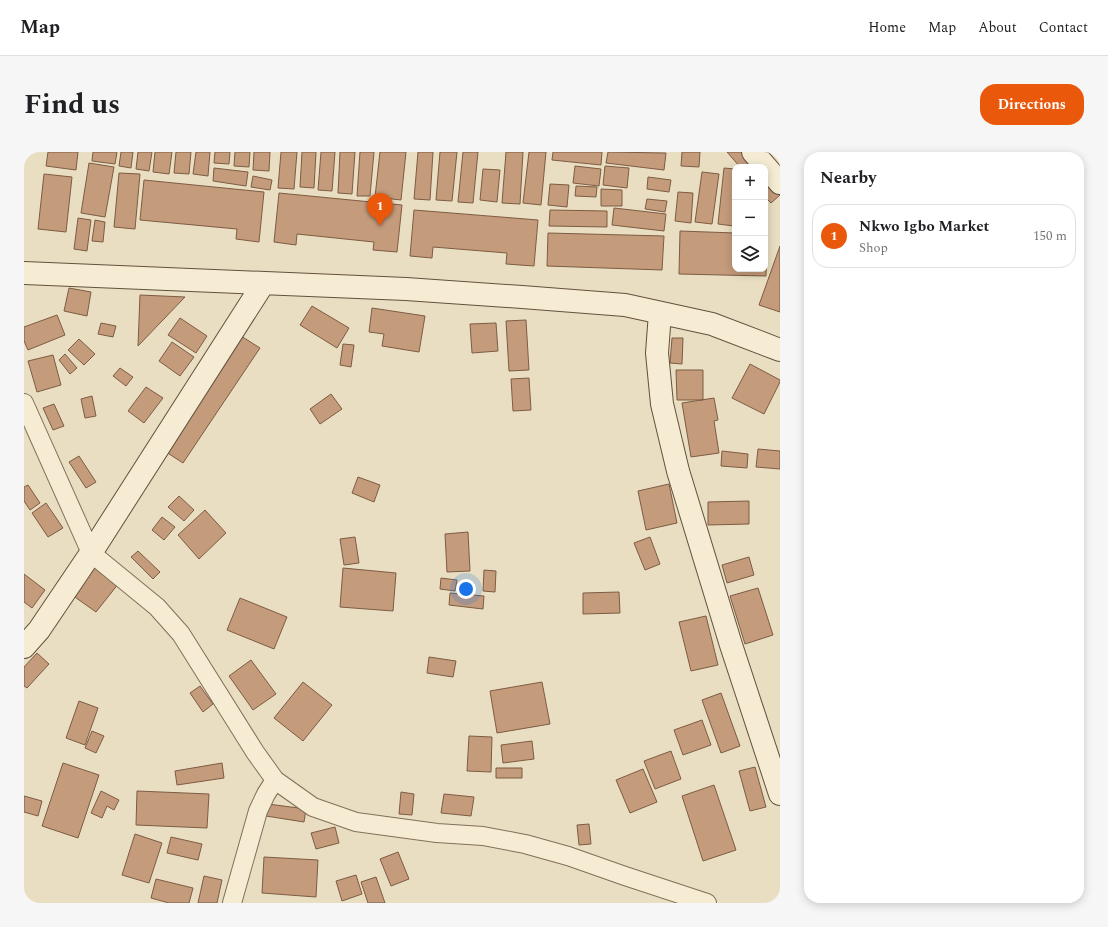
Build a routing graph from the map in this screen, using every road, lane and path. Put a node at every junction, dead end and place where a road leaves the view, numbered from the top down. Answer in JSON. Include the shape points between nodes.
{"nodes":[{"id":1,"x":753,"y":152,"type":"edge"},
{"id":2,"x":780,"y":183,"type":"edge"},
{"id":3,"x":24,"y":273,"type":"edge"},
{"id":4,"x":262,"y":284,"type":"junction"},
{"id":5,"x":660,"y":313,"type":"junction"},
{"id":6,"x":780,"y":350,"type":"edge"},
{"id":7,"x":24,"y":403,"type":"edge"},
{"id":8,"x":91,"y":553,"type":"junction"},
{"id":9,"x":24,"y":647,"type":"edge"},
{"id":10,"x":275,"y":780,"type":"junction"},
{"id":11,"x":780,"y":794,"type":"edge"},
{"id":12,"x":232,"y":903,"type":"edge"},
{"id":13,"x":707,"y":903,"type":"edge"}],
"edges":[{"from":1,"to":2,"type":"main road"},
{"from":3,"to":4,"type":"main road"},
{"from":4,"to":5,"type":"main road","via":[[522,296],[625,305]]},
{"from":4,"to":8,"type":"main road"},
{"from":5,"to":6,"type":"main road","via":[[712,324]]},
{"from":5,"to":11,"type":"main road","via":[[657,353],[662,404],[678,471]]},
{"from":7,"to":8,"type":"street"},
{"from":8,"to":9,"type":"main road","via":[[39,630]]},
{"from":8,"to":10,"type":"street","via":[[157,607],[182,634]]},
{"from":10,"to":12,"type":"street","via":[[258,811]]},
{"from":10,"to":13,"type":"street","via":[[313,807],[356,822],[437,833],[483,836],[525,844]]}]}
